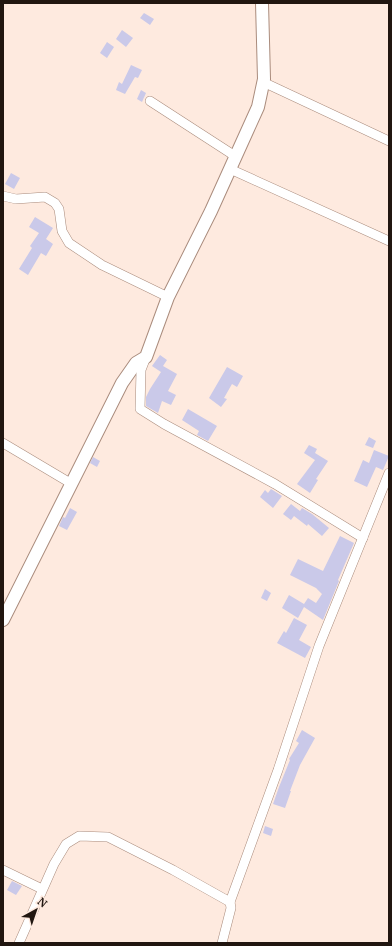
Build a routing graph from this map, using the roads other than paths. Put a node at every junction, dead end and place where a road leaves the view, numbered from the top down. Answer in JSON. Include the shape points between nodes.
{"nodes":[{"id":1,"x":262,"y":3,"type":"edge"},
{"id":2,"x":263,"y":82,"type":"junction"},
{"id":3,"x":150,"y":101,"type":"dead end"},
{"id":4,"x":389,"y":141,"type":"edge"},
{"id":5,"x":236,"y":156,"type":"junction"},
{"id":6,"x":230,"y":169,"type":"junction"},
{"id":7,"x":3,"y":196,"type":"edge"},
{"id":8,"x":389,"y":241,"type":"edge"},
{"id":9,"x":168,"y":297,"type":"junction"},
{"id":10,"x":146,"y":357,"type":"junction"},
{"id":11,"x":3,"y":443,"type":"edge"},
{"id":12,"x":389,"y":473,"type":"edge"},
{"id":13,"x":72,"y":484,"type":"junction"},
{"id":14,"x":363,"y":538,"type":"junction"},
{"id":15,"x":3,"y":620,"type":"edge"},
{"id":16,"x":3,"y":870,"type":"edge"},
{"id":17,"x":42,"y":889,"type":"junction"},
{"id":18,"x":230,"y":902,"type":"junction"},
{"id":19,"x":19,"y":943,"type":"edge"},
{"id":20,"x":222,"y":943,"type":"edge"}],
"edges":[{"from":1,"to":2,"type":"street"},
{"from":2,"to":4,"type":"street"},
{"from":2,"to":5,"type":"street","via":[[258,107]]},
{"from":3,"to":5,"type":"street"},
{"from":5,"to":6,"type":"street"},
{"from":6,"to":8,"type":"street"},
{"from":6,"to":9,"type":"street"},
{"from":7,"to":9,"type":"street","via":[[16,199],[45,197],[55,203],[59,209],[62,231],[69,242],[102,265]]},
{"from":9,"to":10,"type":"street"},
{"from":10,"to":13,"type":"street","via":[[136,363],[122,383]]},
{"from":10,"to":14,"type":"street","via":[[141,370],[140,409],[275,484]]},
{"from":11,"to":13,"type":"street"},
{"from":12,"to":14,"type":"street"},
{"from":13,"to":15,"type":"street"},
{"from":14,"to":18,"type":"street","via":[[319,646]]},
{"from":16,"to":17,"type":"street"},
{"from":17,"to":18,"type":"street","via":[[66,844],[79,836],[94,836],[108,838],[174,870]]},
{"from":17,"to":19,"type":"street"},
{"from":18,"to":20,"type":"street","via":[[231,908]]}]}
